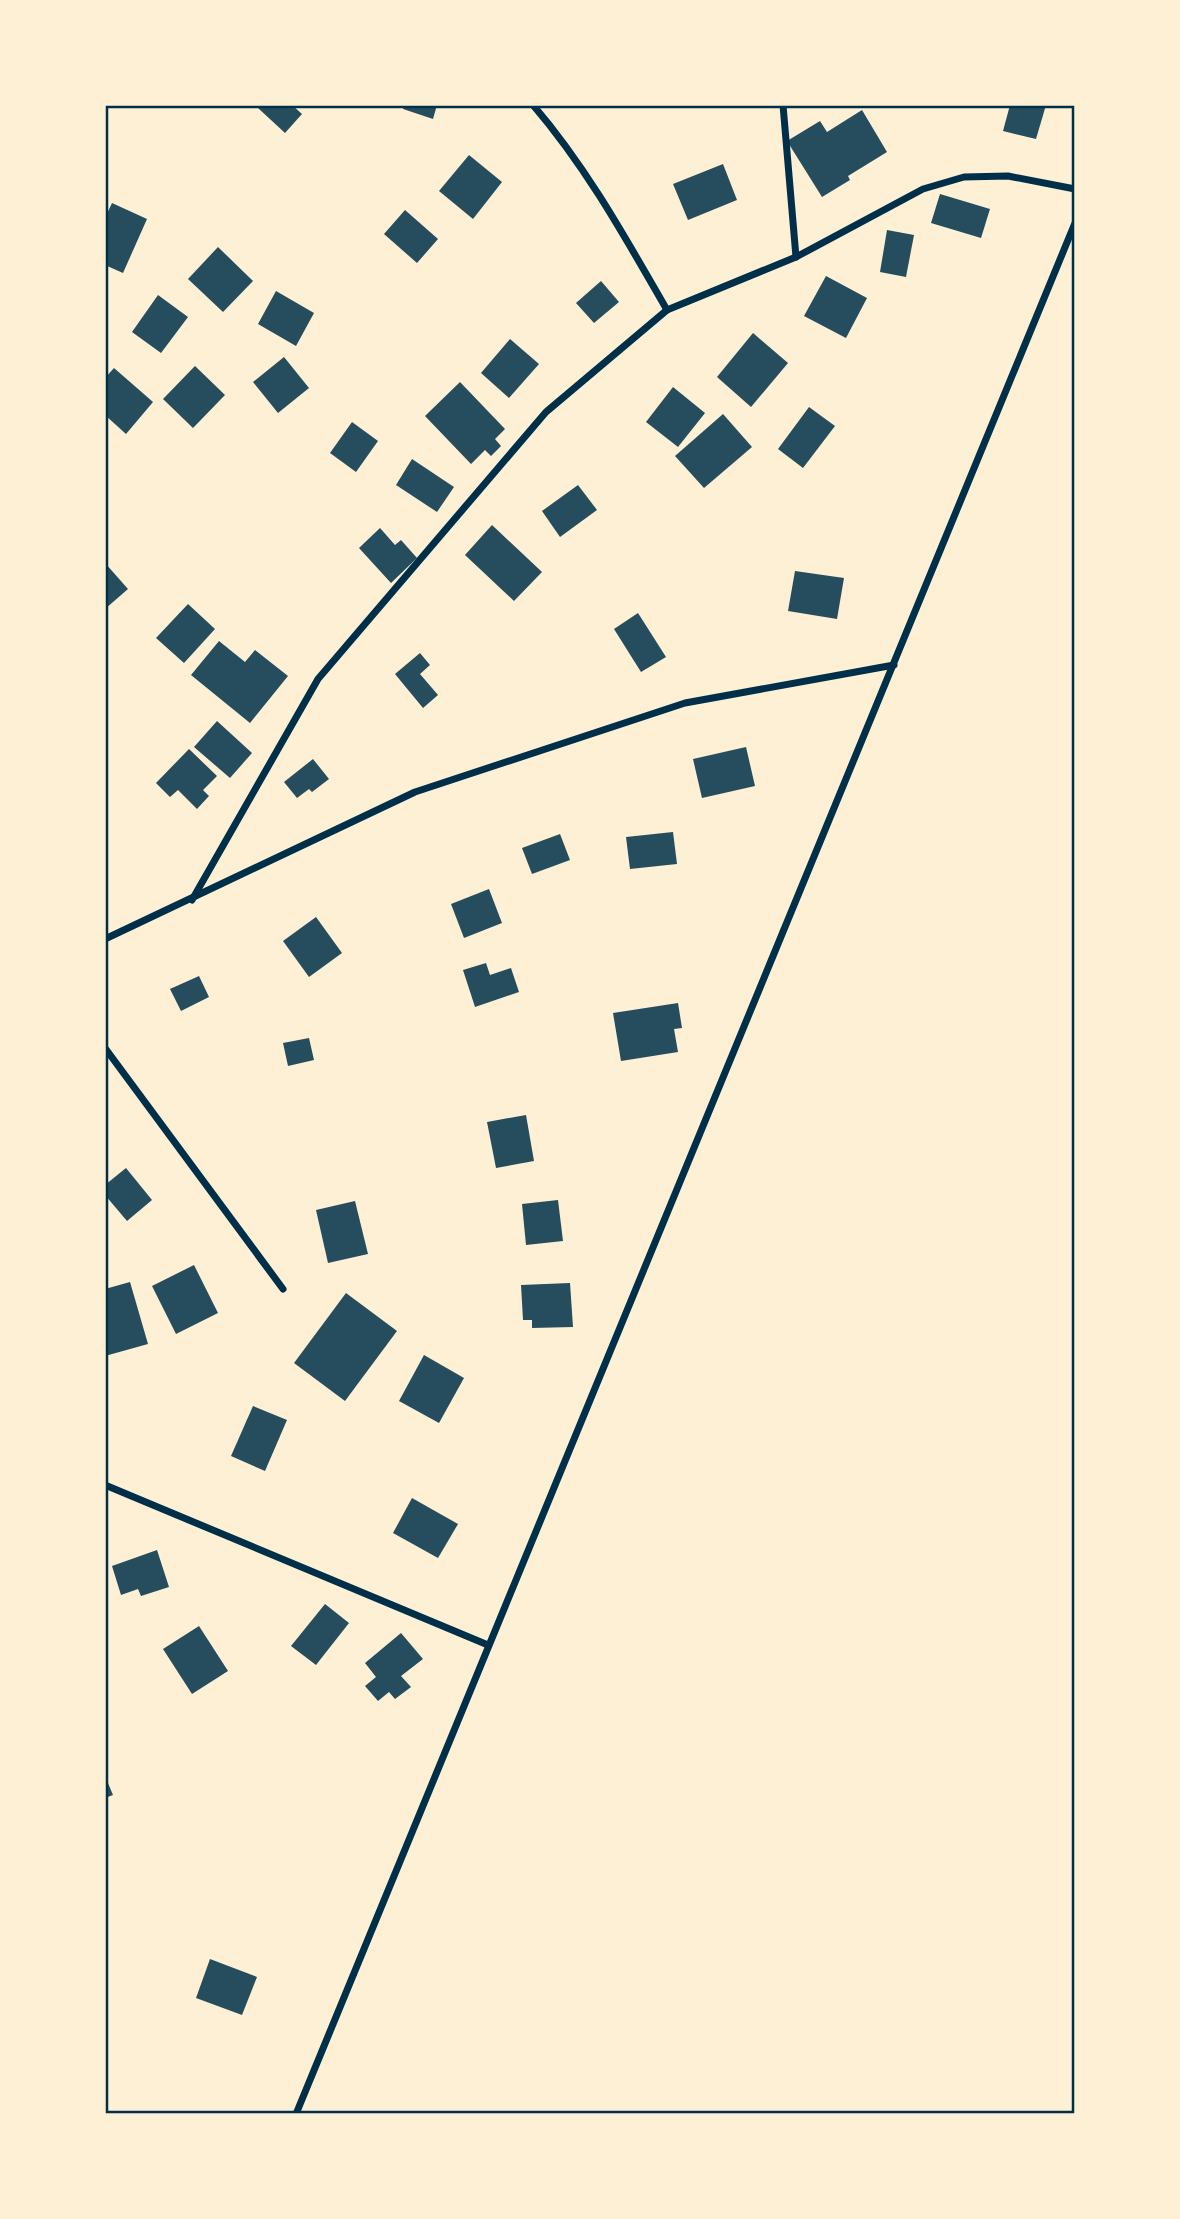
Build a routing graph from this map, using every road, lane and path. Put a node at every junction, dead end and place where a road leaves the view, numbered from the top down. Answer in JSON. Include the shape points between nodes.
{"nodes":[{"id":1,"x":533,"y":105,"type":"edge"},
{"id":2,"x":783,"y":105,"type":"edge"},
{"id":3,"x":1075,"y":189,"type":"edge"},
{"id":4,"x":1075,"y":223,"type":"edge"},
{"id":5,"x":796,"y":257,"type":"junction"},
{"id":6,"x":667,"y":310,"type":"junction"},
{"id":7,"x":894,"y":665,"type":"junction"},
{"id":8,"x":192,"y":900,"type":"junction"},
{"id":9,"x":105,"y":939,"type":"edge"},
{"id":10,"x":105,"y":1048,"type":"edge"},
{"id":11,"x":283,"y":1289,"type":"dead end"},
{"id":12,"x":105,"y":1485,"type":"edge"},
{"id":13,"x":488,"y":1645,"type":"junction"},
{"id":14,"x":296,"y":2114,"type":"edge"}],
"edges":[{"from":1,"to":6,"type":"street","via":[[596,188]]},
{"from":2,"to":5,"type":"street"},
{"from":3,"to":5,"type":"street","via":[[1008,176],[964,177],[923,189]]},
{"from":4,"to":7,"type":"street"},
{"from":5,"to":6,"type":"street"},
{"from":6,"to":8,"type":"street","via":[[546,412],[318,679]]},
{"from":7,"to":8,"type":"street","via":[[685,703],[415,792]]},
{"from":7,"to":13,"type":"street"},
{"from":8,"to":9,"type":"street"},
{"from":10,"to":11,"type":"street"},
{"from":12,"to":13,"type":"street"},
{"from":13,"to":14,"type":"street"}]}
